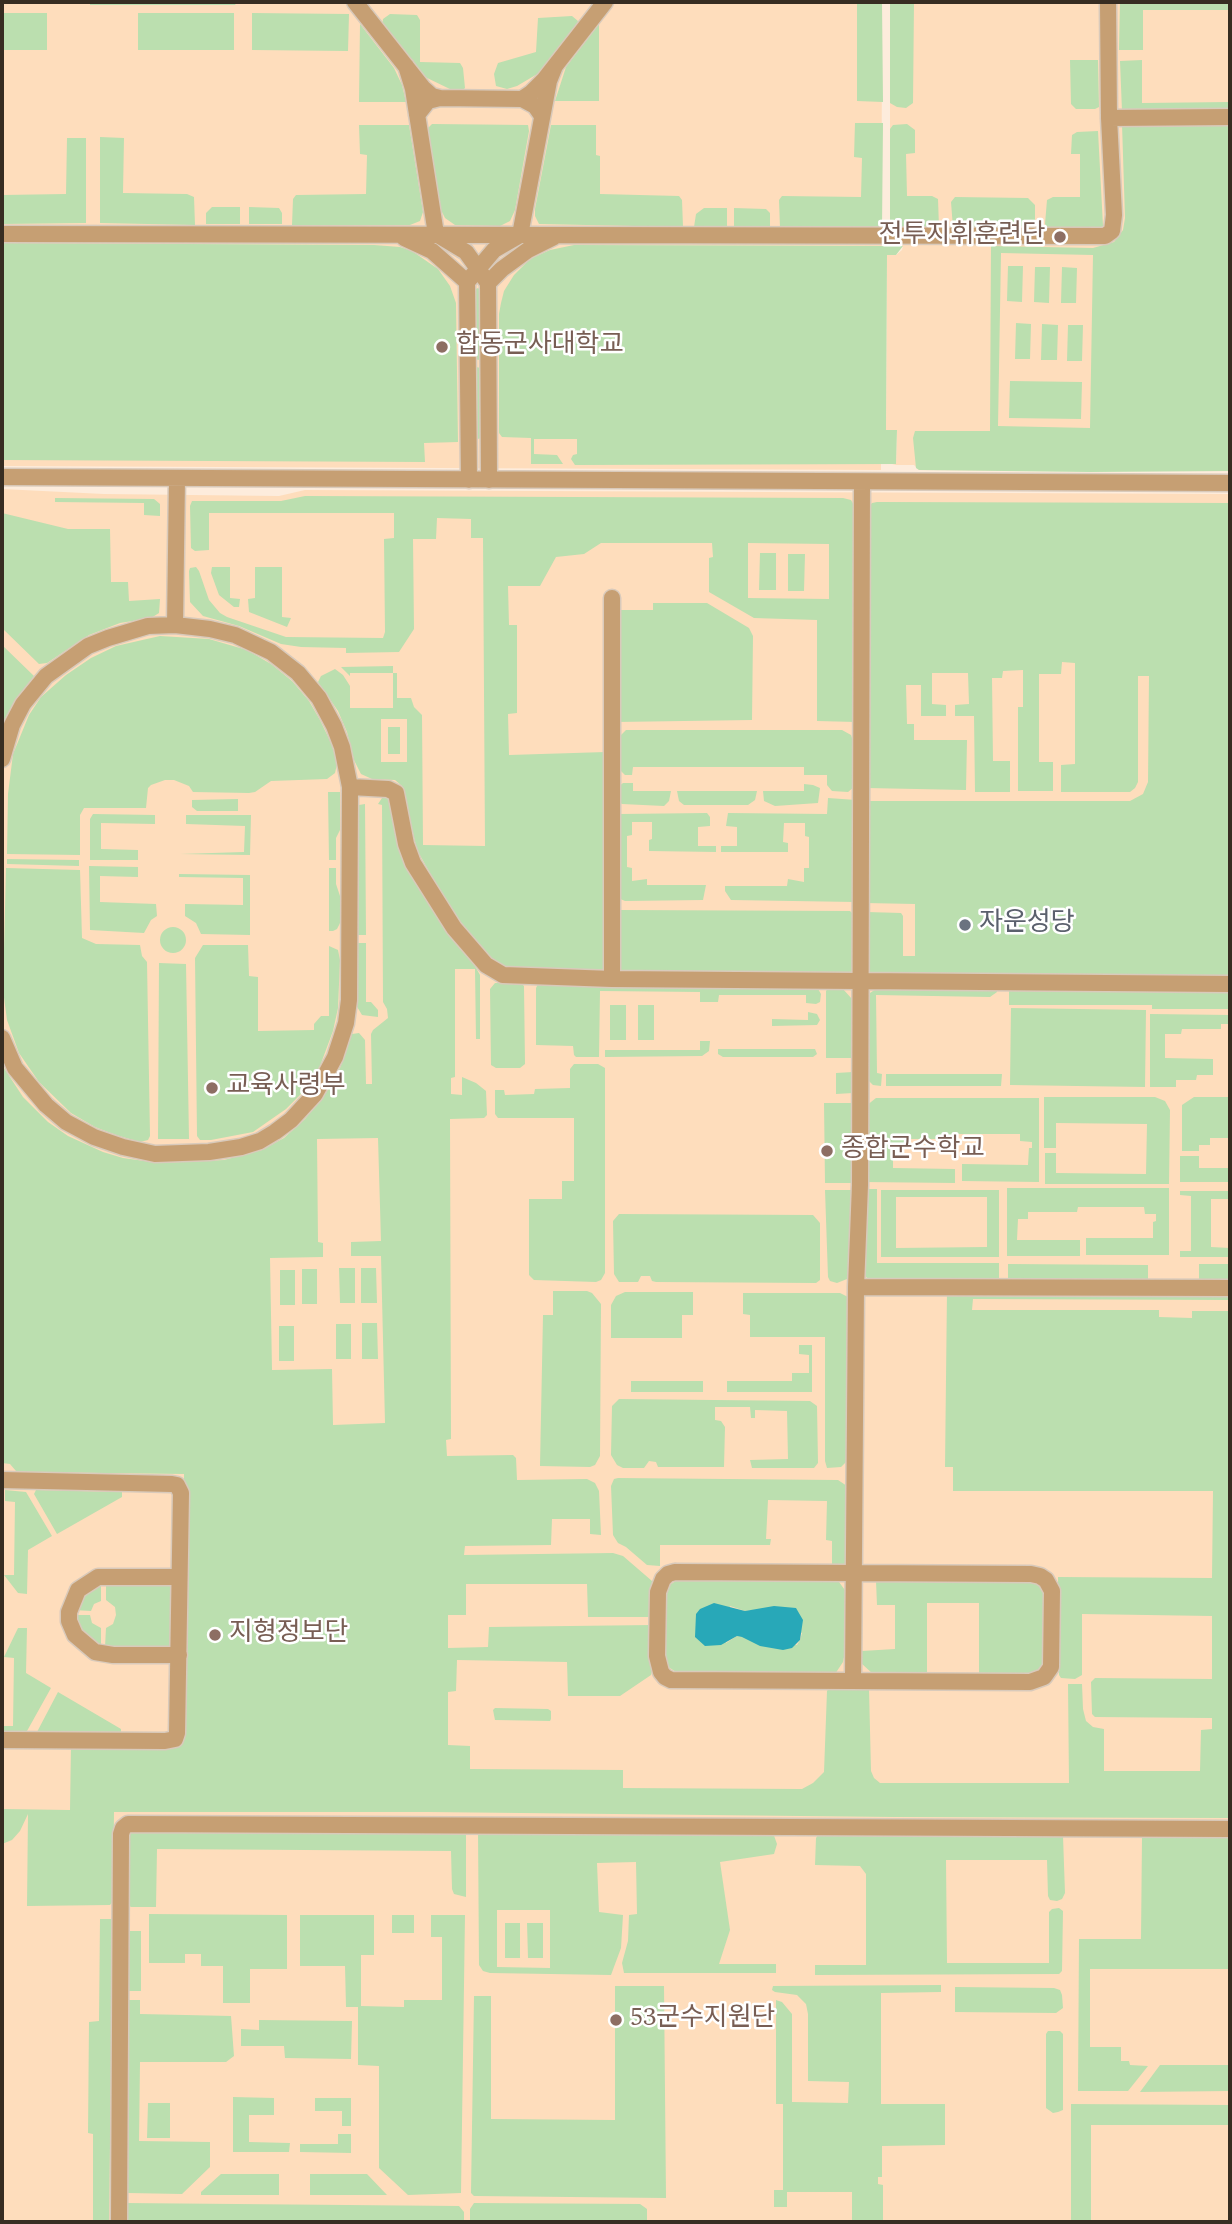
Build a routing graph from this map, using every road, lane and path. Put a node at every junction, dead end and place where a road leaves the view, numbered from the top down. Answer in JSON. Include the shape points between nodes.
{"nodes":[{"id":1,"x":355,"y":2,"type":"edge"},
{"id":2,"x":605,"y":2,"type":"edge"},
{"id":3,"x":1108,"y":2,"type":"edge"},
{"id":4,"x":405,"y":66,"type":"junction"},
{"id":5,"x":555,"y":66,"type":"junction"},
{"id":6,"x":440,"y":98,"type":"junction"},
{"id":7,"x":522,"y":99,"type":"junction"},
{"id":8,"x":416,"y":115,"type":"junction"},
{"id":9,"x":542,"y":116,"type":"junction"},
{"id":10,"x":1230,"y":117,"type":"edge"},
{"id":11,"x":1109,"y":118,"type":"junction"},
{"id":12,"x":2,"y":234,"type":"edge"},
{"id":13,"x":391,"y":234,"type":"junction"},
{"id":14,"x":436,"y":234,"type":"junction"},
{"id":15,"x":520,"y":235,"type":"junction"},
{"id":16,"x":557,"y":235,"type":"junction"},
{"id":17,"x":478,"y":267,"type":"junction"},
{"id":18,"x":467,"y":282,"type":"junction"},
{"id":19,"x":488,"y":284,"type":"junction"},
{"id":20,"x":2,"y":477,"type":"edge"},
{"id":21,"x":177,"y":478,"type":"junction"},
{"id":22,"x":469,"y":480,"type":"junction"},
{"id":23,"x":489,"y":480,"type":"junction"},
{"id":24,"x":862,"y":482,"type":"junction"},
{"id":25,"x":1230,"y":483,"type":"edge"},
{"id":26,"x":612,"y":598,"type":"dead end"},
{"id":27,"x":174,"y":625,"type":"junction"},
{"id":28,"x":2,"y":758,"type":"edge"},
{"id":29,"x":350,"y":787,"type":"junction"},
{"id":30,"x":611,"y":979,"type":"junction"},
{"id":31,"x":861,"y":982,"type":"junction"},
{"id":32,"x":1230,"y":984,"type":"edge"},
{"id":33,"x":2,"y":1038,"type":"edge"},
{"id":34,"x":856,"y":1287,"type":"junction"},
{"id":35,"x":1230,"y":1288,"type":"edge"},
{"id":36,"x":2,"y":1480,"type":"edge"},
{"id":37,"x":854,"y":1573,"type":"junction"},
{"id":38,"x":178,"y":1577,"type":"junction"},
{"id":39,"x":179,"y":1655,"type":"junction"},
{"id":40,"x":853,"y":1680,"type":"junction"},
{"id":41,"x":2,"y":1740,"type":"edge"},
{"id":42,"x":1230,"y":1829,"type":"edge"},
{"id":43,"x":119,"y":2222,"type":"edge"}],
"edges":[{"from":1,"to":4,"type":"street"},
{"from":2,"to":5,"type":"street"},
{"from":3,"to":11,"type":"street"},
{"from":4,"to":6,"type":"street","via":[[428,93]]},
{"from":4,"to":8,"type":"street"},
{"from":5,"to":7,"type":"street"},
{"from":5,"to":9,"type":"street"},
{"from":6,"to":7,"type":"street"},
{"from":6,"to":8,"type":"street","via":[[428,101]]},
{"from":7,"to":9,"type":"street"},
{"from":8,"to":14,"type":"street"},
{"from":9,"to":15,"type":"street"},
{"from":10,"to":11,"type":"street"},
{"from":11,"to":16,"type":"street","via":[[1114,225],[1112,231],[1096,238]]},
{"from":12,"to":13,"type":"street"},
{"from":13,"to":14,"type":"street"},
{"from":13,"to":18,"type":"street","via":[[432,251]]},
{"from":14,"to":15,"type":"street"},
{"from":14,"to":17,"type":"street","via":[[460,247]]},
{"from":15,"to":16,"type":"street"},
{"from":15,"to":17,"type":"street","via":[[502,244]]},
{"from":16,"to":19,"type":"street","via":[[528,250]]},
{"from":17,"to":18,"type":"street"},
{"from":17,"to":19,"type":"street"},
{"from":18,"to":22,"type":"street"},
{"from":19,"to":23,"type":"street"},
{"from":20,"to":21,"type":"street"},
{"from":21,"to":22,"type":"street"},
{"from":21,"to":27,"type":"street"},
{"from":22,"to":23,"type":"street"},
{"from":23,"to":24,"type":"street"},
{"from":24,"to":25,"type":"street"},
{"from":24,"to":31,"type":"street"},
{"from":26,"to":30,"type":"street"},
{"from":27,"to":28,"type":"street","via":[[148,626],[108,638],[88,646],[46,676],[23,704]]},
{"from":27,"to":29,"type":"street","via":[[235,635],[271,652],[298,673],[334,726]]},
{"from":29,"to":30,"type":"street","via":[[396,793],[413,863],[454,928],[494,971],[514,977]]},
{"from":29,"to":33,"type":"street","via":[[346,1023],[335,1057],[315,1094],[275,1132],[241,1147],[209,1152],[155,1154],[123,1147],[66,1122],[46,1105],[15,1068]]},
{"from":30,"to":31,"type":"street"},
{"from":31,"to":32,"type":"street"},
{"from":31,"to":34,"type":"street"},
{"from":34,"to":35,"type":"street"},
{"from":34,"to":37,"type":"street"},
{"from":36,"to":38,"type":"street","via":[[177,1485],[181,1493]]},
{"from":37,"to":40,"type":"street"},
{"from":37,"to":40,"type":"street","via":[[668,1574],[658,1592],[657,1656],[661,1672],[671,1680]]},
{"from":37,"to":40,"type":"street","via":[[1040,1576],[1052,1591],[1052,1660],[1048,1673],[1030,1682]]},
{"from":38,"to":39,"type":"street"},
{"from":38,"to":39,"type":"street","via":[[98,1577],[78,1590],[69,1621],[75,1635],[95,1652]]},
{"from":39,"to":41,"type":"street","via":[[175,1739]]},
{"from":42,"to":43,"type":"street","via":[[128,1825],[121,1834]]}]}
